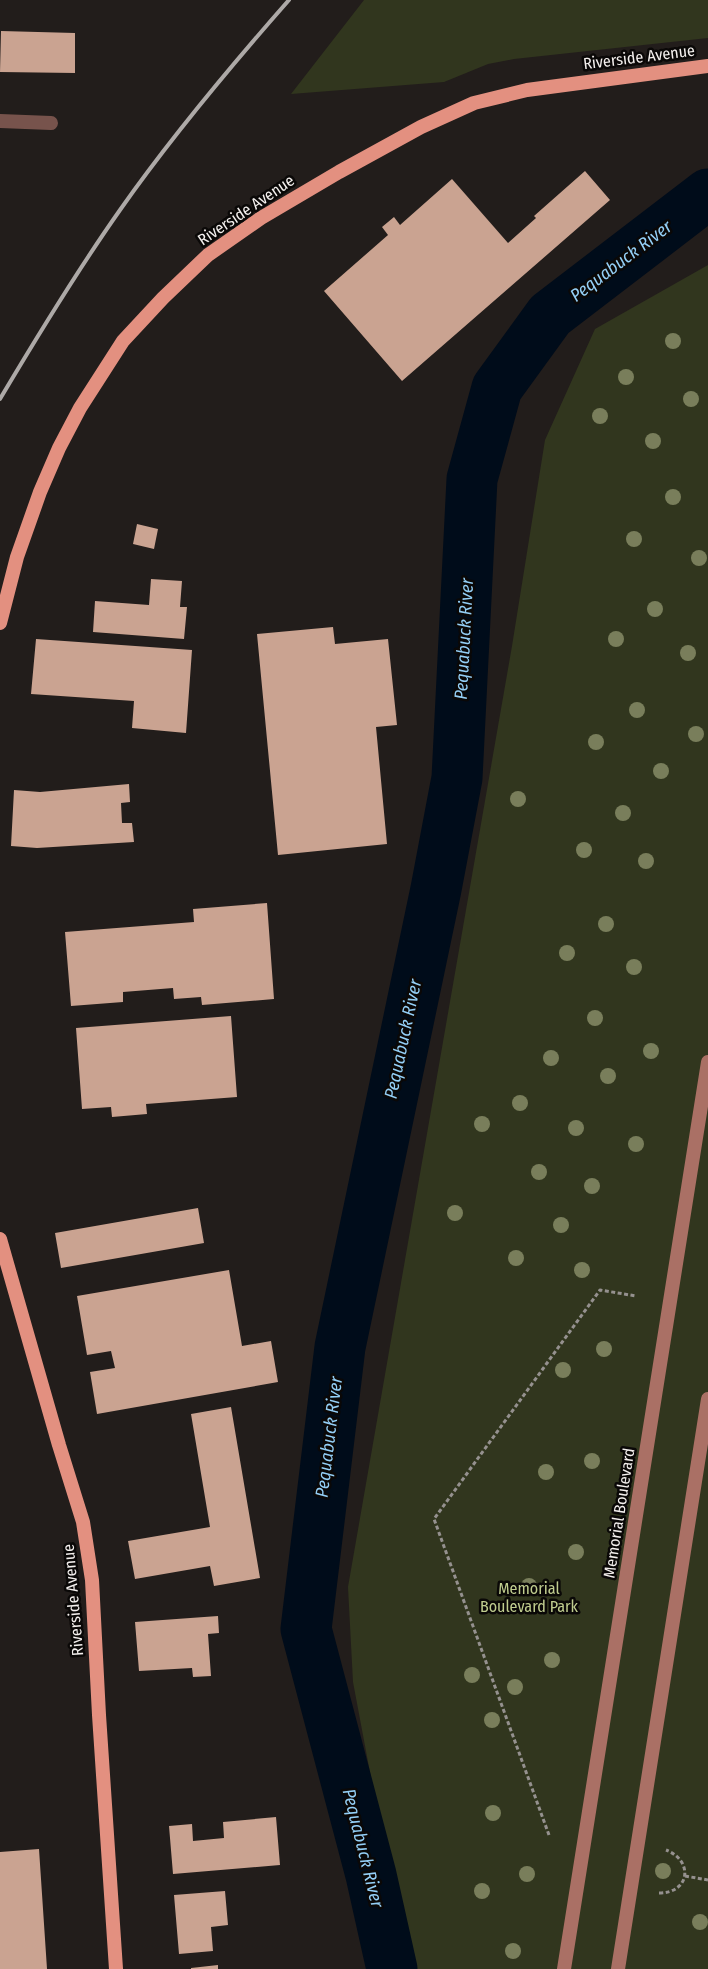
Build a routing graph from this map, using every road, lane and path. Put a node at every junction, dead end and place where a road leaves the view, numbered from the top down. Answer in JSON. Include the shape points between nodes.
{"nodes":[{"id":1,"x":708,"y":66,"type":"edge"},
{"id":2,"x":0,"y":121,"type":"edge"},
{"id":3,"x":51,"y":123,"type":"dead end"},
{"id":4,"x":0,"y":623,"type":"edge"},
{"id":5,"x":708,"y":1062,"type":"edge"},
{"id":6,"x":0,"y":1239,"type":"edge"},
{"id":7,"x":636,"y":1296,"type":"dead end"},
{"id":8,"x":708,"y":1399,"type":"edge"},
{"id":9,"x":549,"y":1835,"type":"dead end"},
{"id":10,"x":666,"y":1850,"type":"dead end"},
{"id":11,"x":685,"y":1876,"type":"junction"},
{"id":12,"x":708,"y":1880,"type":"edge"},
{"id":13,"x":659,"y":1893,"type":"dead end"},
{"id":14,"x":116,"y":1969,"type":"edge"},
{"id":15,"x":564,"y":1969,"type":"edge"},
{"id":16,"x":618,"y":1969,"type":"edge"}],
"edges":[{"from":1,"to":4,"type":"highway","name":"Riverside Avenue","via":[[527,90],[474,103],[421,126],[339,172],[261,218],[208,256],[163,298],[124,342],[80,408],[40,492],[17,557]]},
{"from":2,"to":3,"type":"lane"},
{"from":5,"to":15,"type":"main road","name":"Memorial Boulevard"},
{"from":6,"to":14,"type":"highway","name":"Riverside Avenue","via":[[83,1522],[92,1580]]},
{"from":7,"to":9,"type":"path","via":[[600,1290],[434,1519]]},
{"from":8,"to":16,"type":"main road"},
{"from":10,"to":11,"type":"path","via":[[678,1856]]},
{"from":11,"to":12,"type":"path"},
{"from":11,"to":13,"type":"path","via":[[674,1890]]}]}
